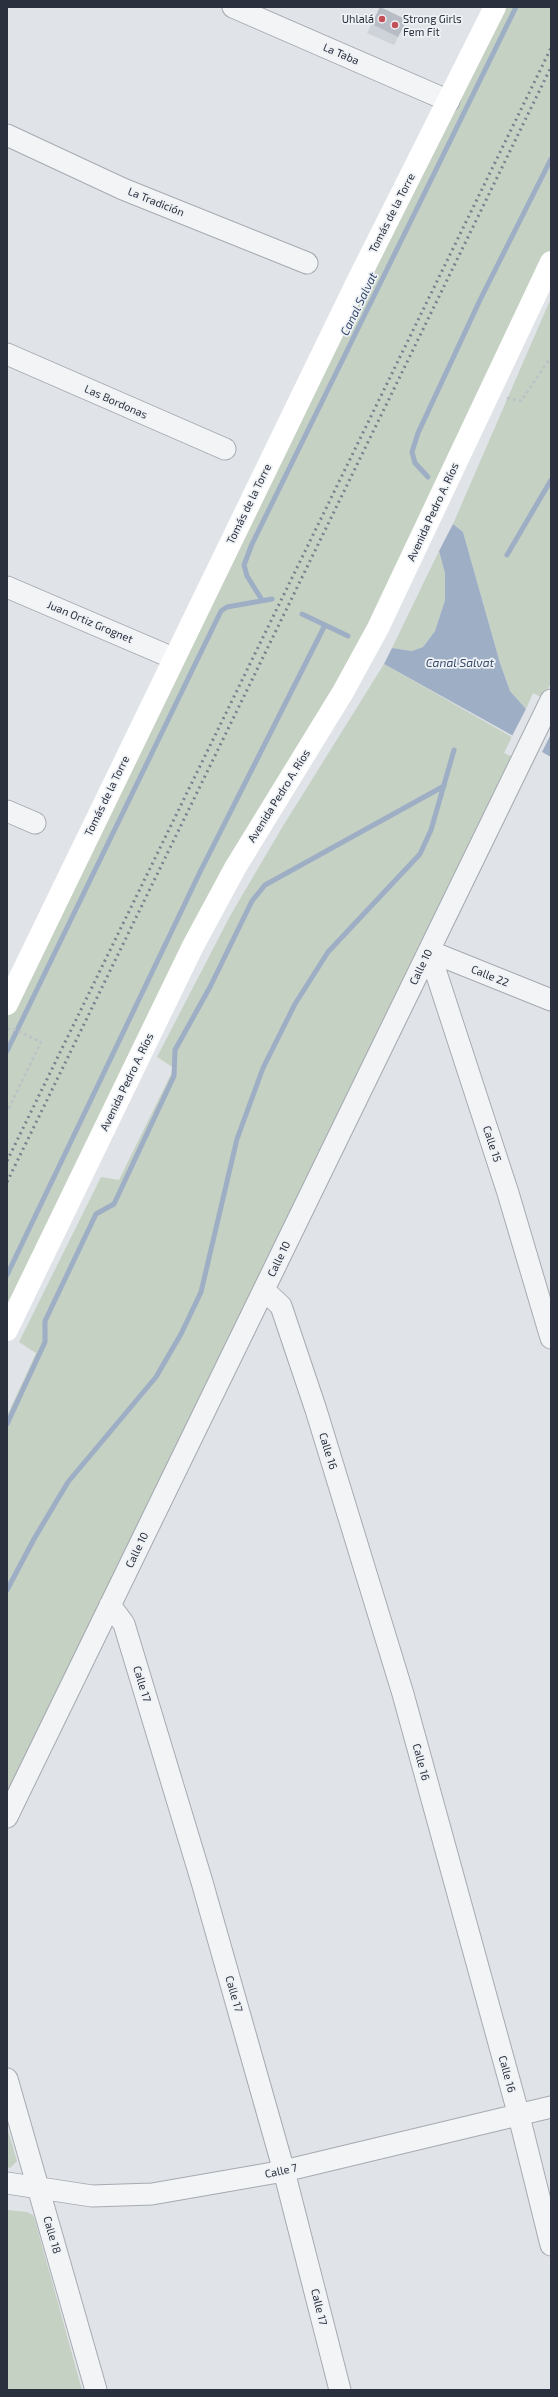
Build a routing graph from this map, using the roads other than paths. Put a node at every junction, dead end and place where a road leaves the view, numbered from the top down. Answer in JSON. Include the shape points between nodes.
{"nodes":[{"id":1,"x":233,"y":7,"type":"edge"},
{"id":2,"x":495,"y":7,"type":"edge"},
{"id":3,"x":449,"y":101,"type":"junction"},
{"id":4,"x":7,"y":135,"type":"edge"},
{"id":5,"x":551,"y":262,"type":"edge"},
{"id":6,"x":307,"y":263,"type":"dead end"},
{"id":7,"x":7,"y":354,"type":"edge"},
{"id":8,"x":225,"y":449,"type":"dead end"},
{"id":9,"x":7,"y":587,"type":"edge"},
{"id":10,"x":173,"y":658,"type":"junction"},
{"id":11,"x":551,"y":700,"type":"edge"},
{"id":12,"x":7,"y":811,"type":"edge"},
{"id":13,"x":35,"y":823,"type":"dead end"},
{"id":14,"x":429,"y":951,"type":"junction"},
{"id":15,"x":551,"y":1000,"type":"edge"},
{"id":16,"x":7,"y":1004,"type":"edge"},
{"id":17,"x":264,"y":1290,"type":"junction"},
{"id":18,"x":7,"y":1330,"type":"edge"},
{"id":19,"x":551,"y":1338,"type":"edge"},
{"id":20,"x":110,"y":1605,"type":"junction"},
{"id":21,"x":7,"y":1817,"type":"edge"},
{"id":22,"x":7,"y":2079,"type":"edge"},
{"id":23,"x":551,"y":2107,"type":"edge"},
{"id":24,"x":519,"y":2116,"type":"junction"},
{"id":25,"x":284,"y":2172,"type":"junction"},
{"id":26,"x":7,"y":2183,"type":"edge"},
{"id":27,"x":39,"y":2188,"type":"junction"},
{"id":28,"x":551,"y":2245,"type":"edge"},
{"id":29,"x":96,"y":2390,"type":"edge"},
{"id":30,"x":340,"y":2390,"type":"edge"}],
"edges":[{"from":1,"to":3,"type":"street","name":"La Taba"},
{"from":2,"to":3,"type":"main road","name":"Tomás de la Torre"},
{"from":3,"to":10,"type":"main road","name":"Tomás de la Torre","via":[[356,284]]},
{"from":4,"to":6,"type":"street","name":"La Tradición","via":[[123,189]]},
{"from":5,"to":18,"type":"main road","name":"Avenida Pedro A. Ríos","via":[[378,628],[343,692],[235,868],[193,946]]},
{"from":7,"to":8,"type":"street","name":"Las Bordonas"},
{"from":9,"to":10,"type":"street","name":"Juan Ortiz Grognet"},
{"from":10,"to":16,"type":"main road","name":"Tomás de la Torre"},
{"from":11,"to":14,"type":"street","name":"Calle 10"},
{"from":12,"to":13,"type":"street"},
{"from":14,"to":15,"type":"street","name":"Calle 22"},
{"from":14,"to":17,"type":"street","name":"Calle 10"},
{"from":14,"to":19,"type":"street","name":"Calle 15","via":[[508,1193]]},
{"from":17,"to":20,"type":"street","name":"Calle 10"},
{"from":17,"to":24,"type":"street","name":"Calle 16","via":[[281,1306],[320,1425],[403,1694]]},
{"from":20,"to":21,"type":"street","name":"Calle 10"},
{"from":20,"to":25,"type":"street","name":"Calle 17","via":[[124,1624],[202,1882]]},
{"from":22,"to":27,"type":"street","name":"Calle 18"},
{"from":23,"to":24,"type":"street","name":"Calle 7"},
{"from":24,"to":25,"type":"street","name":"Calle 7"},
{"from":24,"to":28,"type":"street","name":"Calle 16"},
{"from":25,"to":27,"type":"street","name":"Calle 7","via":[[152,2194],[92,2196]]},
{"from":25,"to":30,"type":"street","name":"Calle 17"},
{"from":26,"to":27,"type":"street","name":"Calle 7"},
{"from":27,"to":29,"type":"street","name":"Calle 18"}]}
